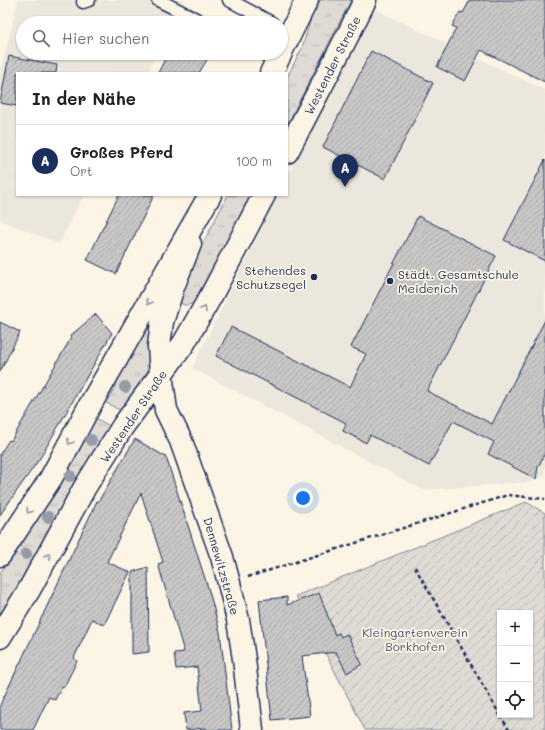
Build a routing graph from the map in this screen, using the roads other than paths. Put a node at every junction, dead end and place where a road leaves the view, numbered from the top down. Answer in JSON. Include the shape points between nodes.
{"nodes":[{"id":1,"x":158,"y":0,"type":"edge"},
{"id":2,"x":229,"y":0,"type":"edge"},
{"id":3,"x":307,"y":0,"type":"edge"},
{"id":4,"x":365,"y":0,"type":"edge"},
{"id":5,"x":190,"y":16,"type":"edge"},
{"id":6,"x":259,"y":16,"type":"edge"},
{"id":7,"x":288,"y":20,"type":"edge"},
{"id":8,"x":288,"y":150,"type":"edge"},
{"id":9,"x":209,"y":196,"type":"edge"},
{"id":10,"x":210,"y":196,"type":"edge"},
{"id":11,"x":263,"y":196,"type":"edge"},
{"id":12,"x":161,"y":374,"type":"junction"},
{"id":13,"x":139,"y":404,"type":"junction"},
{"id":14,"x":166,"y":410,"type":"junction"},
{"id":15,"x":0,"y":555,"type":"edge"},
{"id":16,"x":0,"y":637,"type":"edge"},
{"id":17,"x":252,"y":730,"type":"edge"}],
"edges":[{"from":1,"to":5,"type":"lane"},
{"from":2,"to":6,"type":"lane"},
{"from":3,"to":7,"type":"main road"},
{"from":4,"to":8,"type":"main road","name":"Westender Straße"},
{"from":9,"to":15,"type":"main road","one_way":true,"via":[[51,478]]},
{"from":10,"to":12,"type":"main road","name":"Dennewitzstraße","via":[[173,287],[162,322],[159,346]]},
{"from":12,"to":11,"type":"main road","name":"Westender Straße","one_way":true,"via":[[184,343]]},
{"from":12,"to":13,"type":"main road","name":"Westender Straße"},
{"from":12,"to":14,"type":"main road","name":"Dennewitzstraße"},
{"from":13,"to":14,"type":"main road","via":[[157,403]]},
{"from":16,"to":13,"type":"main road","name":"Westender Straße","one_way":true,"via":[[29,590],[85,487]]},
{"from":14,"to":17,"type":"main road","name":"Dennewitzstraße","via":[[181,441],[229,583],[238,620]]}]}
